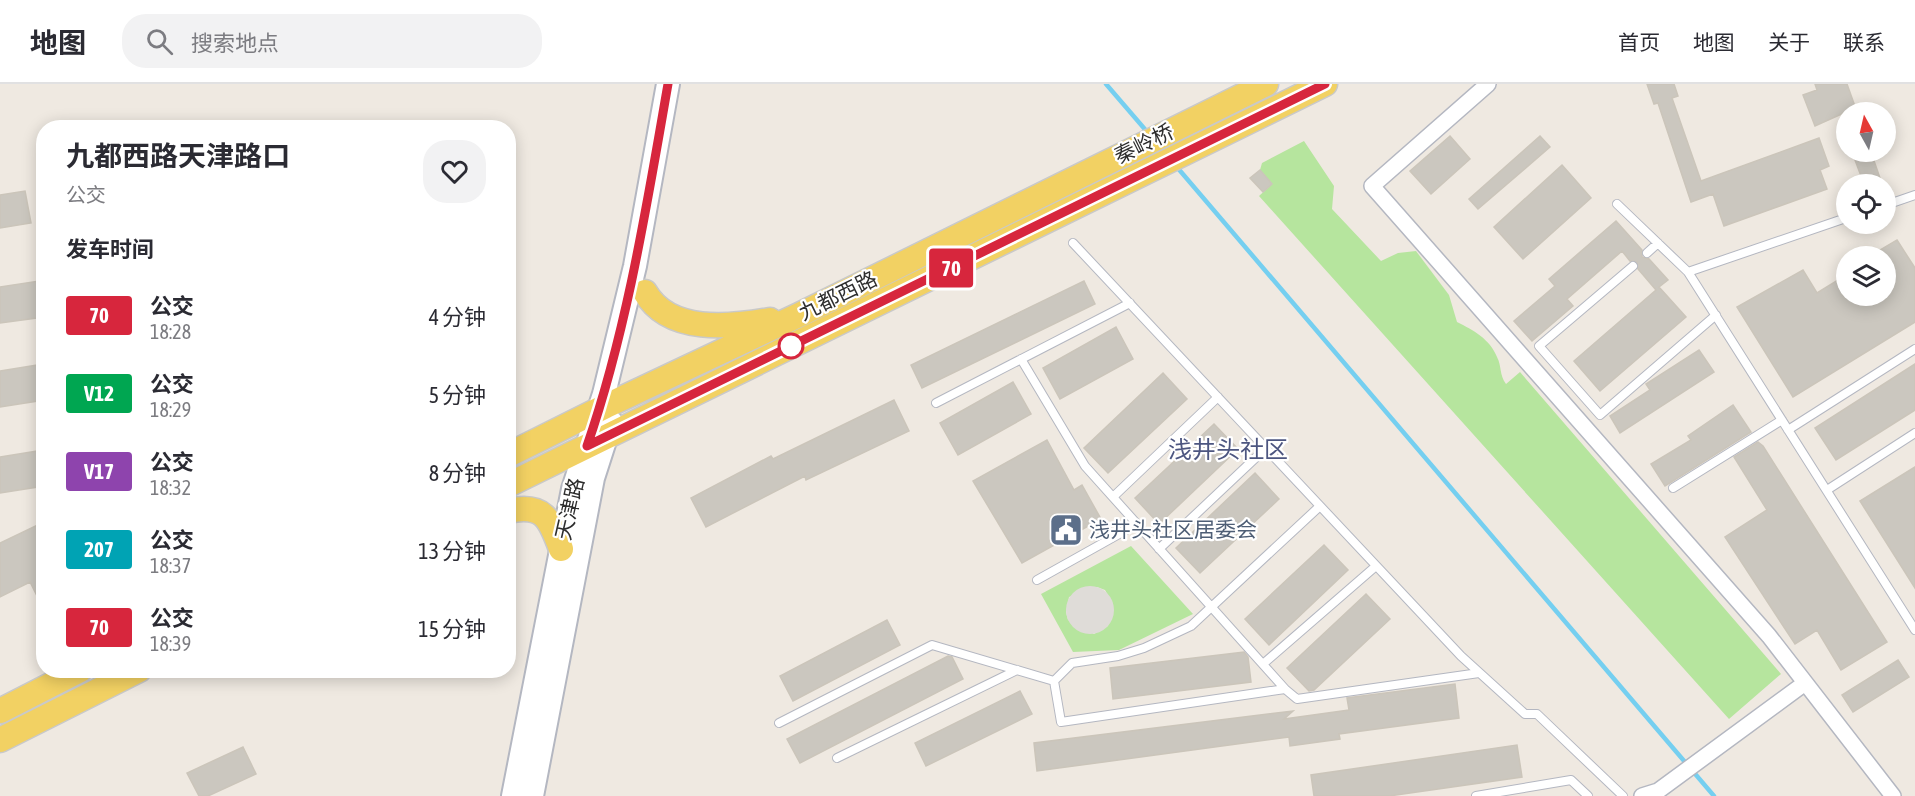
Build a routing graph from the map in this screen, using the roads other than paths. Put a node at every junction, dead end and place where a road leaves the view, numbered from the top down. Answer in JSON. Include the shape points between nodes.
{"nodes":[{"id":1,"x":668,"y":84,"type":"edge"},
{"id":2,"x":683,"y":84,"type":"edge"},
{"id":3,"x":1266,"y":84,"type":"edge"},
{"id":4,"x":1325,"y":84,"type":"edge"},
{"id":5,"x":1488,"y":84,"type":"edge"},
{"id":6,"x":1101,"y":166,"type":"joint"},
{"id":7,"x":1121,"y":185,"type":"joint"},
{"id":8,"x":1915,"y":195,"type":"edge"},
{"id":9,"x":1896,"y":202,"type":"edge"},
{"id":10,"x":1617,"y":204,"type":"dead end"},
{"id":11,"x":1836,"y":221,"type":"edge"},
{"id":12,"x":1073,"y":243,"type":"dead end"},
{"id":13,"x":1658,"y":243,"type":"junction"},
{"id":14,"x":1647,"y":253,"type":"dead end"},
{"id":15,"x":1632,"y":266,"type":"dead end"},
{"id":16,"x":1688,"y":272,"type":"junction"},
{"id":17,"x":645,"y":292,"type":"junction"},
{"id":18,"x":1130,"y":303,"type":"junction"},
{"id":19,"x":799,"y":315,"type":"junction"},
{"id":20,"x":1716,"y":315,"type":"junction"},
{"id":21,"x":1915,"y":349,"type":"edge"},
{"id":22,"x":1021,"y":359,"type":"junction"},
{"id":23,"x":1218,"y":397,"type":"junction"},
{"id":24,"x":936,"y":403,"type":"dead end"},
{"id":25,"x":608,"y":405,"type":"junction"},
{"id":26,"x":1782,"y":420,"type":"junction"},
{"id":27,"x":1788,"y":430,"type":"junction"},
{"id":28,"x":1915,"y":433,"type":"edge"},
{"id":29,"x":597,"y":441,"type":"junction"},
{"id":30,"x":1266,"y":448,"type":"junction"},
{"id":31,"x":516,"y":451,"type":"edge"},
{"id":32,"x":516,"y":481,"type":"edge"},
{"id":33,"x":1673,"y":488,"type":"dead end"},
{"id":34,"x":1827,"y":490,"type":"junction"},
{"id":35,"x":1113,"y":497,"type":"junction"},
{"id":36,"x":1320,"y":506,"type":"junction"},
{"id":37,"x":516,"y":510,"type":"edge"},
{"id":38,"x":1137,"y":524,"type":"junction"},
{"id":39,"x":561,"y":549,"type":"junction"},
{"id":40,"x":1159,"y":549,"type":"junction"},
{"id":41,"x":1376,"y":566,"type":"junction"},
{"id":42,"x":1037,"y":580,"type":"dead end"},
{"id":43,"x":1213,"y":608,"type":"junction"},
{"id":44,"x":1915,"y":630,"type":"edge"},
{"id":45,"x":1263,"y":664,"type":"junction"},
{"id":46,"x":1017,"y":670,"type":"junction"},
{"id":47,"x":1479,"y":673,"type":"junction"},
{"id":48,"x":64,"y":678,"type":"edge"},
{"id":49,"x":124,"y":678,"type":"edge"},
{"id":50,"x":1054,"y":681,"type":"junction"},
{"id":51,"x":1805,"y":683,"type":"junction"},
{"id":52,"x":1286,"y":689,"type":"junction"},
{"id":53,"x":0,"y":711,"type":"edge"},
{"id":54,"x":779,"y":723,"type":"dead end"},
{"id":55,"x":0,"y":741,"type":"edge"},
{"id":56,"x":837,"y":758,"type":"dead end"},
{"id":57,"x":513,"y":796,"type":"edge"},
{"id":58,"x":532,"y":796,"type":"edge"},
{"id":59,"x":1476,"y":796,"type":"edge"},
{"id":60,"x":1588,"y":796,"type":"edge"},
{"id":61,"x":1623,"y":796,"type":"edge"},
{"id":62,"x":1642,"y":796,"type":"edge"},
{"id":63,"x":1893,"y":796,"type":"edge"}],
"edges":[{"from":1,"to":25,"type":"main road","name":"天津路"},
{"from":2,"to":17,"type":"main road","name":"天津路"},
{"from":3,"to":6,"type":"main road","name":"秦岭桥"},
{"from":4,"to":7,"type":"main road","name":"秦岭桥"},
{"from":5,"to":51,"type":"street","via":[[1372,186],[1769,636]]},
{"from":6,"to":19,"type":"main road","name":"九都西路"},
{"from":7,"to":29,"type":"main road","name":"九都西路"},
{"from":8,"to":9,"type":"lane"},
{"from":10,"to":13,"type":"lane"},
{"from":11,"to":16,"type":"lane"},
{"from":12,"to":18,"type":"lane"},
{"from":13,"to":14,"type":"lane"},
{"from":13,"to":16,"type":"lane"},
{"from":15,"to":20,"type":"lane","via":[[1539,346],[1600,415]]},
{"from":16,"to":20,"type":"lane"},
{"from":17,"to":19,"type":"main road","via":[[666,313],[692,324],[739,326]]},
{"from":17,"to":25,"type":"main road","name":"天津路"},
{"from":18,"to":22,"type":"lane"},
{"from":18,"to":23,"type":"lane"},
{"from":19,"to":25,"type":"main road","name":"九都西路"},
{"from":20,"to":26,"type":"lane"},
{"from":21,"to":27,"type":"lane"},
{"from":22,"to":24,"type":"lane"},
{"from":22,"to":35,"type":"lane","via":[[1085,466]]},
{"from":23,"to":30,"type":"lane"},
{"from":23,"to":35,"type":"lane"},
{"from":25,"to":29,"type":"main road","name":"天津路"},
{"from":25,"to":31,"type":"main road","name":"九都西路"},
{"from":26,"to":27,"type":"lane"},
{"from":26,"to":33,"type":"lane"},
{"from":27,"to":34,"type":"lane"},
{"from":28,"to":34,"type":"lane"},
{"from":29,"to":32,"type":"main road","name":"九都西路"},
{"from":29,"to":39,"type":"main road","name":"天津路","via":[[573,489]]},
{"from":29,"to":58,"type":"main road","name":"天津路"},
{"from":30,"to":36,"type":"lane"},
{"from":30,"to":40,"type":"lane"},
{"from":34,"to":44,"type":"lane"},
{"from":35,"to":38,"type":"lane"},
{"from":36,"to":41,"type":"lane"},
{"from":36,"to":43,"type":"lane"},
{"from":37,"to":39,"type":"main road","via":[[540,511],[552,522]]},
{"from":38,"to":40,"type":"lane"},
{"from":38,"to":42,"type":"lane"},
{"from":39,"to":57,"type":"main road","name":"天津路"},
{"from":40,"to":43,"type":"lane"},
{"from":41,"to":45,"type":"lane"},
{"from":41,"to":47,"type":"lane"},
{"from":43,"to":45,"type":"lane"},
{"from":43,"to":50,"type":"lane","via":[[1191,626],[1144,648],[1072,663]]},
{"from":45,"to":52,"type":"lane"},
{"from":46,"to":50,"type":"lane"},
{"from":46,"to":54,"type":"lane","via":[[932,645]]},
{"from":46,"to":56,"type":"lane"},
{"from":47,"to":52,"type":"lane","via":[[1297,699]]},
{"from":47,"to":61,"type":"lane","via":[[1525,714],[1537,714]]},
{"from":48,"to":53,"type":"main road"},
{"from":49,"to":55,"type":"main road"},
{"from":50,"to":52,"type":"lane","via":[[1061,722]]},
{"from":51,"to":62,"type":"street","via":[[1658,791]]},
{"from":51,"to":63,"type":"street"},
{"from":59,"to":60,"type":"lane","via":[[1571,780]]}]}
